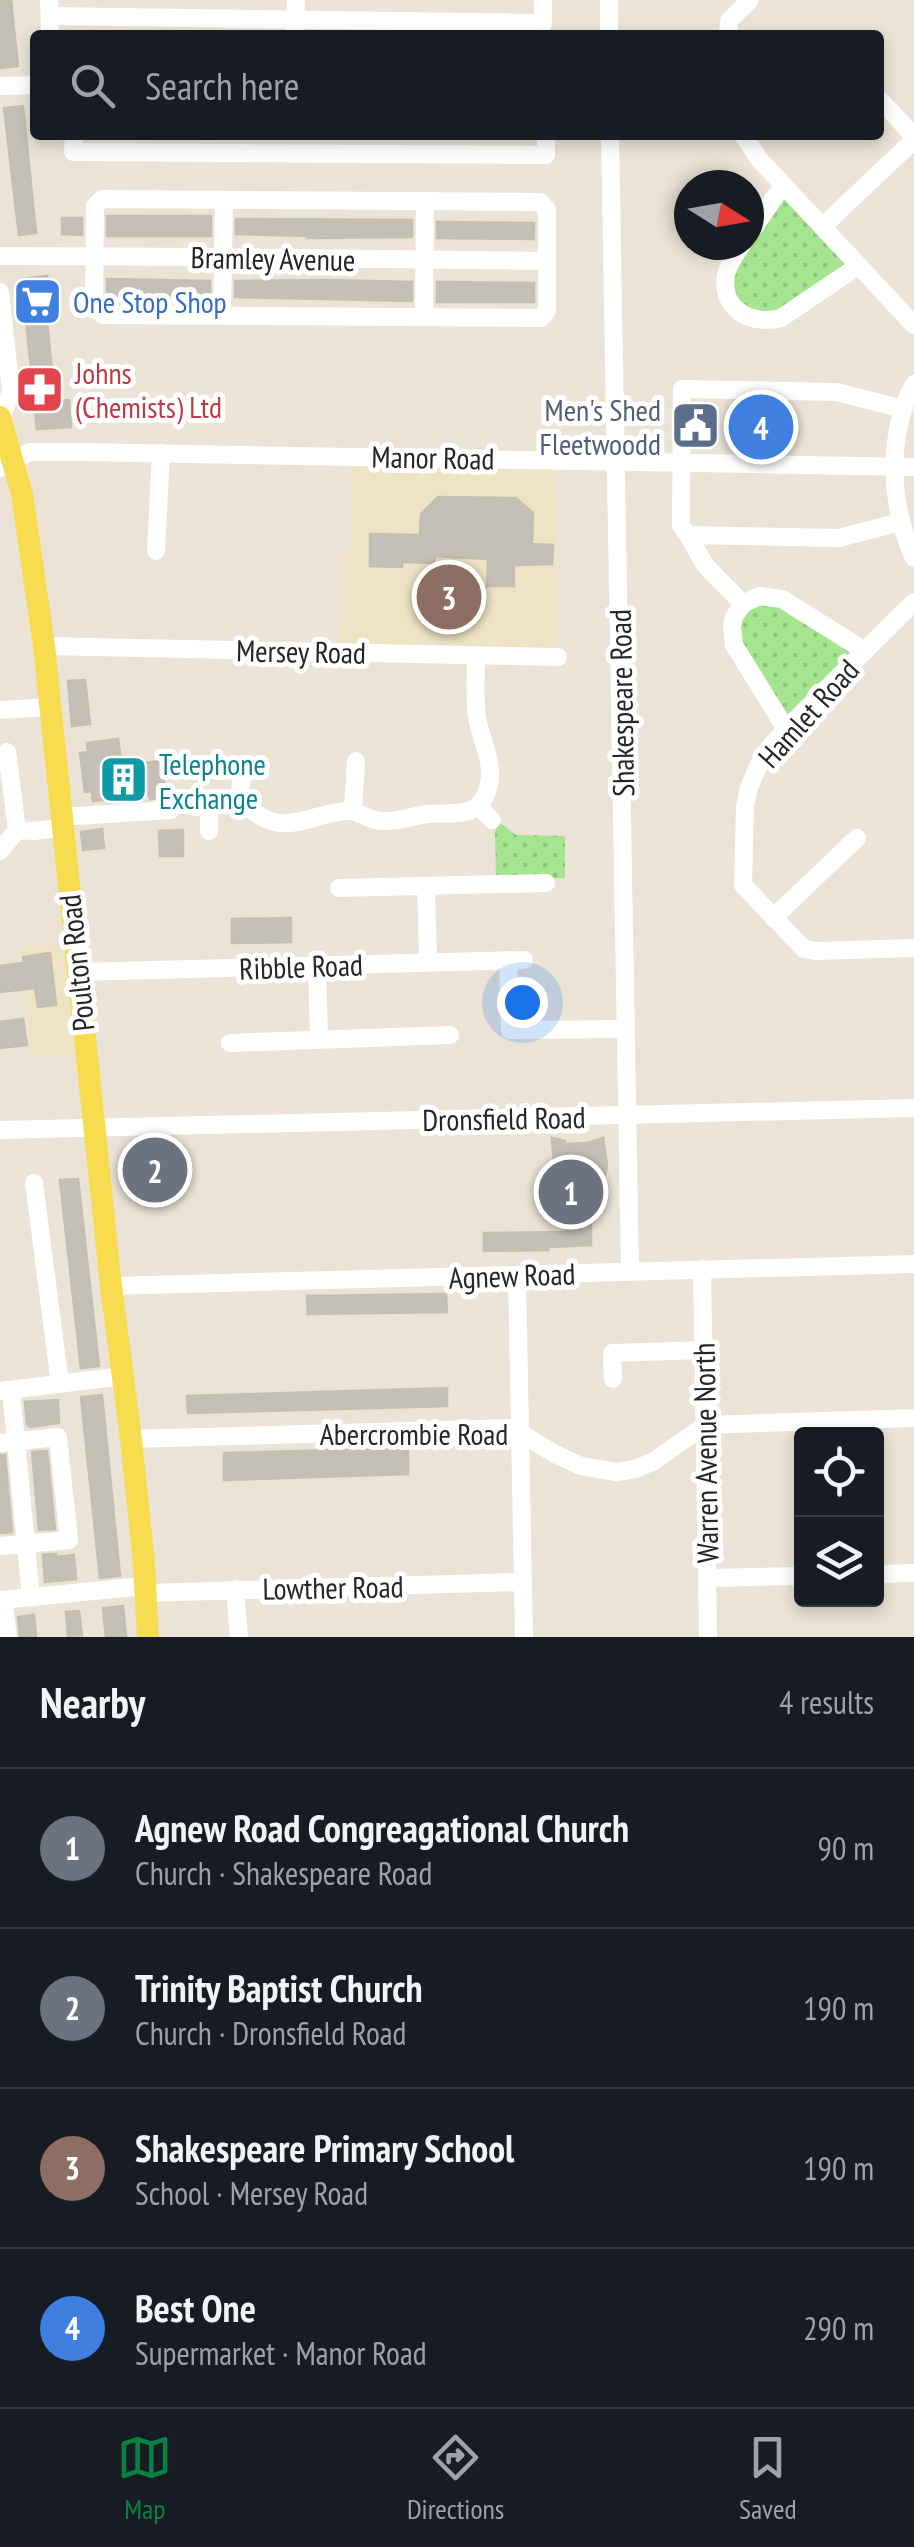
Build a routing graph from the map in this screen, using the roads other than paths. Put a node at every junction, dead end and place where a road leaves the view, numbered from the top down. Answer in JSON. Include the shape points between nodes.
{"nodes":[{"id":1,"x":296,"y":0,"type":"edge"},
{"id":2,"x":542,"y":0,"type":"edge"},
{"id":3,"x":609,"y":0,"type":"edge"},
{"id":4,"x":750,"y":0,"type":"edge"},
{"id":5,"x":49,"y":8,"type":"edge"},
{"id":6,"x":296,"y":28,"type":"edge"},
{"id":7,"x":609,"y":30,"type":"edge"},
{"id":8,"x":728,"y":30,"type":"edge"},
{"id":9,"x":30,"y":85,"type":"edge"},
{"id":10,"x":0,"y":86,"type":"edge"},
{"id":11,"x":884,"y":105,"type":"edge"},
{"id":12,"x":914,"y":138,"type":"edge"},
{"id":13,"x":74,"y":140,"type":"edge"},
{"id":14,"x":546,"y":140,"type":"edge"},
{"id":15,"x":610,"y":140,"type":"edge"},
{"id":16,"x":746,"y":140,"type":"edge"},
{"id":17,"x":307,"y":144,"type":"edge"},
{"id":18,"x":783,"y":185,"type":"junction"},
{"id":19,"x":224,"y":200,"type":"junction"},
{"id":20,"x":425,"y":202,"type":"junction"},
{"id":21,"x":764,"y":213,"type":"edge"},
{"id":22,"x":822,"y":227,"type":"junction"},
{"id":23,"x":0,"y":256,"type":"edge"},
{"id":24,"x":223,"y":256,"type":"junction"},
{"id":25,"x":94,"y":257,"type":"junction"},
{"id":26,"x":424,"y":260,"type":"junction"},
{"id":27,"x":733,"y":260,"type":"edge"},
{"id":28,"x":547,"y":262,"type":"junction"},
{"id":29,"x":858,"y":266,"type":"junction"},
{"id":30,"x":0,"y":292,"type":"edge"},
{"id":31,"x":222,"y":315,"type":"junction"},
{"id":32,"x":424,"y":317,"type":"junction"},
{"id":33,"x":914,"y":325,"type":"edge"},
{"id":34,"x":914,"y":384,"type":"edge"},
{"id":35,"x":903,"y":408,"type":"junction"},
{"id":36,"x":1,"y":417,"type":"edge"},
{"id":37,"x":161,"y":452,"type":"junction"},
{"id":38,"x":617,"y":461,"type":"junction"},
{"id":39,"x":682,"y":462,"type":"junction"},
{"id":40,"x":6,"y":464,"type":"edge"},
{"id":41,"x":904,"y":467,"type":"edge"},
{"id":42,"x":900,"y":522,"type":"junction"},
{"id":43,"x":688,"y":535,"type":"junction"},
{"id":44,"x":156,"y":551,"type":"dead end"},
{"id":45,"x":914,"y":558,"type":"edge"},
{"id":46,"x":914,"y":602,"type":"edge"},
{"id":47,"x":743,"y":604,"type":"junction"},
{"id":48,"x":44,"y":646,"type":"junction"},
{"id":49,"x":865,"y":650,"type":"junction"},
{"id":50,"x":476,"y":656,"type":"junction"},
{"id":51,"x":558,"y":657,"type":"dead end"},
{"id":52,"x":49,"y":706,"type":"junction"},
{"id":53,"x":0,"y":710,"type":"edge"},
{"id":54,"x":786,"y":729,"type":"junction"},
{"id":55,"x":7,"y":752,"type":"dead end"},
{"id":56,"x":356,"y":761,"type":"dead end"},
{"id":57,"x":244,"y":764,"type":"dead end"},
{"id":58,"x":238,"y":803,"type":"junction"},
{"id":59,"x":478,"y":806,"type":"junction"},
{"id":60,"x":171,"y":810,"type":"dead end"},
{"id":61,"x":353,"y":810,"type":"junction"},
{"id":62,"x":492,"y":820,"type":"dead end"},
{"id":63,"x":60,"y":822,"type":"junction"},
{"id":64,"x":17,"y":830,"type":"junction"},
{"id":65,"x":209,"y":832,"type":"dead end"},
{"id":66,"x":857,"y":838,"type":"dead end"},
{"id":67,"x":0,"y":851,"type":"edge"},
{"id":68,"x":546,"y":882,"type":"dead end"},
{"id":69,"x":426,"y":886,"type":"junction"},
{"id":70,"x":339,"y":888,"type":"dead end"},
{"id":71,"x":773,"y":918,"type":"junction"},
{"id":72,"x":914,"y":948,"type":"edge"},
{"id":73,"x":428,"y":962,"type":"junction"},
{"id":74,"x":317,"y":966,"type":"junction"},
{"id":75,"x":78,"y":972,"type":"junction"},
{"id":76,"x":626,"y":1029,"type":"junction"},
{"id":77,"x":450,"y":1035,"type":"dead end"},
{"id":78,"x":318,"y":1040,"type":"junction"},
{"id":79,"x":230,"y":1044,"type":"dead end"},
{"id":80,"x":914,"y":1108,"type":"edge"},
{"id":81,"x":628,"y":1115,"type":"junction"},
{"id":82,"x":94,"y":1128,"type":"junction"},
{"id":83,"x":0,"y":1130,"type":"edge"},
{"id":84,"x":34,"y":1183,"type":"dead end"},
{"id":85,"x":914,"y":1264,"type":"edge"},
{"id":86,"x":702,"y":1269,"type":"junction"},
{"id":87,"x":630,"y":1272,"type":"junction"},
{"id":88,"x":517,"y":1275,"type":"junction"},
{"id":89,"x":111,"y":1286,"type":"junction"},
{"id":90,"x":704,"y":1350,"type":"junction"},
{"id":91,"x":123,"y":1376,"type":"junction"},
{"id":92,"x":612,"y":1379,"type":"dead end"},
{"id":93,"x":60,"y":1384,"type":"junction"},
{"id":94,"x":5,"y":1390,"type":"edge"},
{"id":95,"x":914,"y":1418,"type":"edge"},
{"id":96,"x":705,"y":1424,"type":"junction"},
{"id":97,"x":519,"y":1432,"type":"junction"},
{"id":98,"x":131,"y":1439,"type":"junction"},
{"id":99,"x":8,"y":1442,"type":"edge"},
{"id":100,"x":26,"y":1544,"type":"junction"},
{"id":101,"x":0,"y":1546,"type":"edge"},
{"id":102,"x":914,"y":1573,"type":"edge"},
{"id":103,"x":884,"y":1574,"type":"edge"},
{"id":104,"x":794,"y":1576,"type":"edge"},
{"id":105,"x":707,"y":1578,"type":"junction"},
{"id":106,"x":522,"y":1582,"type":"junction"},
{"id":107,"x":145,"y":1590,"type":"junction"},
{"id":108,"x":235,"y":1590,"type":"junction"},
{"id":109,"x":31,"y":1597,"type":"junction"},
{"id":110,"x":2,"y":1600,"type":"edge"},
{"id":111,"x":8,"y":1637,"type":"edge"},
{"id":112,"x":148,"y":1637,"type":"edge"},
{"id":113,"x":239,"y":1637,"type":"edge"},
{"id":114,"x":524,"y":1637,"type":"edge"},
{"id":115,"x":708,"y":1637,"type":"edge"}],
"edges":[{"from":1,"to":6,"type":"street"},
{"from":2,"to":6,"type":"street","via":[[542,23]]},
{"from":3,"to":7,"type":"street"},
{"from":4,"to":8,"type":"street"},
{"from":5,"to":6,"type":"street"},
{"from":9,"to":10,"type":"street"},
{"from":11,"to":12,"type":"street"},
{"from":12,"to":22,"type":"street"},
{"from":13,"to":17,"type":"street","via":[[73,152]]},
{"from":14,"to":17,"type":"street","via":[[546,155]]},
{"from":15,"to":38,"type":"street","name":"Shakespeare Road"},
{"from":16,"to":18,"type":"street"},
{"from":18,"to":21,"type":"street"},
{"from":18,"to":22,"type":"street"},
{"from":19,"to":20,"type":"street"},
{"from":19,"to":24,"type":"street"},
{"from":19,"to":25,"type":"street","via":[[102,199],[94,206]]},
{"from":20,"to":26,"type":"street"},
{"from":20,"to":28,"type":"street","via":[[540,202],[547,210]]},
{"from":22,"to":29,"type":"street"},
{"from":23,"to":25,"type":"street","name":"Bramley Avenue"},
{"from":24,"to":25,"type":"street","name":"Bramley Avenue"},
{"from":24,"to":26,"type":"street","name":"Bramley Avenue"},
{"from":24,"to":31,"type":"street"},
{"from":25,"to":31,"type":"street","via":[[94,310],[103,316]]},
{"from":26,"to":28,"type":"street","name":"Bramley Avenue"},
{"from":26,"to":32,"type":"street"},
{"from":27,"to":29,"type":"street","via":[[726,291],[750,319],[780,318]]},
{"from":28,"to":32,"type":"street","via":[[548,310],[541,318]]},
{"from":29,"to":33,"type":"street"},
{"from":30,"to":36,"type":"street","name":"Poulton Road","via":[[11,391]]},
{"from":31,"to":32,"type":"street"},
{"from":34,"to":35,"type":"street"},
{"from":35,"to":39,"type":"street","via":[[836,392],[682,389]]},
{"from":35,"to":41,"type":"street","via":[[897,436]]},
{"from":36,"to":40,"type":"main road","name":"Poulton Road"},
{"from":37,"to":38,"type":"street","name":"Manor Road"},
{"from":37,"to":40,"type":"street","name":"Manor Road","via":[[30,452]]},
{"from":37,"to":44,"type":"street"},
{"from":38,"to":39,"type":"street","name":"Manor Road"},
{"from":38,"to":76,"type":"street","name":"Shakespeare Road"},
{"from":39,"to":41,"type":"street","name":"Manor Road"},
{"from":39,"to":43,"type":"street","via":[[681,526]]},
{"from":40,"to":48,"type":"main road","name":"Poulton Road","via":[[22,494]]},
{"from":41,"to":42,"type":"street","via":[[896,495]]},
{"from":42,"to":43,"type":"street","via":[[839,538]]},
{"from":42,"to":45,"type":"street"},
{"from":43,"to":47,"type":"street","via":[[705,565]]},
{"from":46,"to":49,"type":"street","name":"Hamlet Road"},
{"from":47,"to":49,"type":"street","via":[[759,596],[782,599]]},
{"from":47,"to":54,"type":"street","via":[[732,626],[734,645]]},
{"from":48,"to":50,"type":"street","name":"Mersey Road"},
{"from":48,"to":52,"type":"main road","name":"Poulton Road"},
{"from":49,"to":54,"type":"street","name":"Hamlet Road"},
{"from":50,"to":51,"type":"street","name":"Mersey Road"},
{"from":50,"to":59,"type":"street","via":[[477,716],[490,769]]},
{"from":52,"to":53,"type":"street"},
{"from":52,"to":63,"type":"main road","name":"Poulton Road"},
{"from":54,"to":71,"type":"street","name":"Hamlet Road","via":[[757,766],[745,806],[743,885]]},
{"from":55,"to":64,"type":"street"},
{"from":56,"to":61,"type":"street"},
{"from":57,"to":58,"type":"street"},
{"from":58,"to":61,"type":"street","via":[[282,824]]},
{"from":58,"to":65,"type":"street","via":[[201,807]]},
{"from":59,"to":61,"type":"street","via":[[390,822]]},
{"from":59,"to":62,"type":"street"},
{"from":60,"to":63,"type":"street"},
{"from":63,"to":64,"type":"street"},
{"from":63,"to":75,"type":"main road","name":"Poulton Road"},
{"from":64,"to":67,"type":"street"},
{"from":66,"to":71,"type":"street"},
{"from":68,"to":69,"type":"street"},
{"from":69,"to":70,"type":"street"},
{"from":69,"to":73,"type":"street"},
{"from":71,"to":72,"type":"street","name":"Hamlet Road","via":[[810,951]]},
{"from":73,"to":74,"type":"street","name":"Ribble Road"},
{"from":73,"to":76,"type":"street","name":"Ribble Road","via":[[516,960],[510,1030]]},
{"from":74,"to":75,"type":"street","name":"Ribble Road"},
{"from":74,"to":78,"type":"street"},
{"from":75,"to":82,"type":"main road","name":"Poulton Road"},
{"from":76,"to":81,"type":"street","name":"Shakespeare Road"},
{"from":77,"to":78,"type":"street"},
{"from":78,"to":79,"type":"street"},
{"from":80,"to":81,"type":"street","name":"Dronsfield Road"},
{"from":81,"to":82,"type":"street","name":"Dronsfield Road"},
{"from":81,"to":87,"type":"street","name":"Shakespeare Road"},
{"from":82,"to":83,"type":"street","name":"Dronsfield Road"},
{"from":82,"to":89,"type":"main road","name":"Poulton Road"},
{"from":84,"to":93,"type":"street"},
{"from":85,"to":86,"type":"street","name":"Agnew Road"},
{"from":86,"to":87,"type":"street","name":"Agnew Road"},
{"from":86,"to":90,"type":"street","name":"Warren Avenue North"},
{"from":87,"to":88,"type":"street","name":"Agnew Road"},
{"from":88,"to":89,"type":"street","name":"Agnew Road"},
{"from":88,"to":97,"type":"street"},
{"from":89,"to":91,"type":"main road","name":"Poulton Road"},
{"from":90,"to":92,"type":"street","via":[[612,1353]]},
{"from":90,"to":96,"type":"street","name":"Warren Avenue North"},
{"from":91,"to":93,"type":"street"},
{"from":91,"to":98,"type":"main road","name":"Poulton Road"},
{"from":93,"to":94,"type":"street"},
{"from":94,"to":99,"type":"street"},
{"from":95,"to":96,"type":"street"},
{"from":96,"to":97,"type":"street","name":"Abercrombie Road","via":[[654,1461],[617,1472],[582,1466]]},
{"from":96,"to":105,"type":"street","name":"Warren Avenue North"},
{"from":97,"to":98,"type":"street","name":"Abercrombie Road"},
{"from":97,"to":106,"type":"street"},
{"from":98,"to":107,"type":"main road","name":"Poulton Road"},
{"from":99,"to":100,"type":"street"},
{"from":99,"to":100,"type":"street","via":[[58,1437],[69,1540]]},
{"from":100,"to":101,"type":"street"},
{"from":100,"to":109,"type":"street"},
{"from":102,"to":103,"type":"street"},
{"from":104,"to":105,"type":"street"},
{"from":105,"to":115,"type":"street","name":"Warren Avenue North"},
{"from":106,"to":108,"type":"street","name":"Lowther Road"},
{"from":106,"to":114,"type":"street"},
{"from":107,"to":108,"type":"street","name":"Lowther Road"},
{"from":107,"to":109,"type":"street","name":"Lowther Road"},
{"from":107,"to":112,"type":"main road","name":"Poulton Road"},
{"from":108,"to":113,"type":"street"},
{"from":109,"to":110,"type":"street","name":"Lowther Road"},
{"from":110,"to":111,"type":"street"}]}
